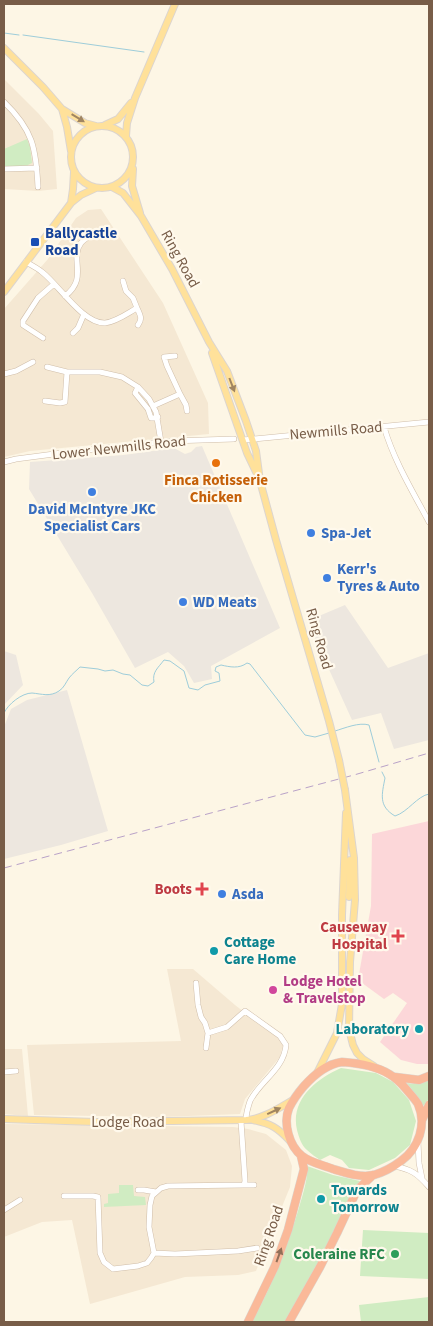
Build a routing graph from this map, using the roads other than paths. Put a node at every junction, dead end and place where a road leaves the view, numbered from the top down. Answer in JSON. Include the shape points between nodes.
{"nodes":[{"id":1,"x":175,"y":4,"type":"edge"},
{"id":2,"x":4,"y":48,"type":"edge"},
{"id":3,"x":135,"y":98,"type":"junction"},
{"id":4,"x":4,"y":102,"type":"edge"},
{"id":5,"x":62,"y":108,"type":"junction"},
{"id":6,"x":99,"y":126,"type":"junction"},
{"id":7,"x":126,"y":136,"type":"junction"},
{"id":8,"x":71,"y":154,"type":"junction"},
{"id":9,"x":133,"y":165,"type":"junction"},
{"id":10,"x":37,"y":168,"type":"junction"},
{"id":11,"x":4,"y":169,"type":"edge"},
{"id":12,"x":74,"y":171,"type":"junction"},
{"id":13,"x":38,"y":187,"type":"dead end"},
{"id":14,"x":112,"y":187,"type":"junction"},
{"id":15,"x":96,"y":188,"type":"junction"},
{"id":16,"x":71,"y":203,"type":"junction"},
{"id":17,"x":141,"y":216,"type":"junction"},
{"id":18,"x":94,"y":233,"type":"dead end"},
{"id":19,"x":26,"y":262,"type":"junction"},
{"id":20,"x":123,"y":281,"type":"dead end"},
{"id":21,"x":54,"y":284,"type":"junction"},
{"id":22,"x":4,"y":292,"type":"edge"},
{"id":23,"x":65,"y":296,"type":"junction"},
{"id":24,"x":137,"y":308,"type":"junction"},
{"id":25,"x":84,"y":314,"type":"junction"},
{"id":26,"x":138,"y":325,"type":"dead end"},
{"id":27,"x":73,"y":333,"type":"dead end"},
{"id":28,"x":43,"y":338,"type":"dead end"},
{"id":29,"x":209,"y":342,"type":"junction"},
{"id":30,"x":175,"y":356,"type":"dead end"},
{"id":31,"x":33,"y":362,"type":"dead end"},
{"id":32,"x":47,"y":367,"type":"dead end"},
{"id":33,"x":67,"y":372,"type":"junction"},
{"id":34,"x":4,"y":374,"type":"edge"},
{"id":35,"x":138,"y":387,"type":"junction"},
{"id":36,"x":180,"y":394,"type":"junction"},
{"id":37,"x":45,"y":401,"type":"dead end"},
{"id":38,"x":153,"y":406,"type":"junction"},
{"id":39,"x":187,"y":411,"type":"dead end"},
{"id":40,"x":158,"y":417,"type":"junction"},
{"id":41,"x":429,"y":422,"type":"edge"},
{"id":42,"x":384,"y":427,"type":"junction"},
{"id":43,"x":234,"y":439,"type":"dead end"},
{"id":44,"x":252,"y":439,"type":"junction"},
{"id":45,"x":243,"y":440,"type":"junction"},
{"id":46,"x":161,"y":442,"type":"junction"},
{"id":47,"x":4,"y":462,"type":"edge"},
{"id":48,"x":260,"y":480,"type":"junction"},
{"id":49,"x":429,"y":522,"type":"edge"},
{"id":50,"x":347,"y":807,"type":"junction"},
{"id":51,"x":350,"y":821,"type":"junction"},
{"id":52,"x":349,"y":897,"type":"dead end"},
{"id":53,"x":196,"y":983,"type":"dead end"},
{"id":54,"x":208,"y":1033,"type":"junction"},
{"id":55,"x":206,"y":1048,"type":"dead end"},
{"id":56,"x":377,"y":1068,"type":"junction"},
{"id":57,"x":4,"y":1072,"type":"edge"},
{"id":58,"x":16,"y":1072,"type":"dead end"},
{"id":59,"x":317,"y":1074,"type":"junction"},
{"id":60,"x":429,"y":1076,"type":"edge"},
{"id":61,"x":395,"y":1077,"type":"junction"},
{"id":62,"x":293,"y":1100,"type":"junction"},
{"id":63,"x":429,"y":1105,"type":"edge"},
{"id":64,"x":4,"y":1119,"type":"edge"},
{"id":65,"x":247,"y":1120,"type":"junction"},
{"id":66,"x":422,"y":1120,"type":"junction"},
{"id":67,"x":418,"y":1141,"type":"junction"},
{"id":68,"x":292,"y":1143,"type":"junction"},
{"id":69,"x":301,"y":1156,"type":"junction"},
{"id":70,"x":394,"y":1166,"type":"junction"},
{"id":71,"x":373,"y":1175,"type":"junction"},
{"id":72,"x":422,"y":1178,"type":"junction"},
{"id":73,"x":244,"y":1185,"type":"junction"},
{"id":74,"x":254,"y":1185,"type":"dead end"},
{"id":75,"x":429,"y":1187,"type":"edge"},
{"id":76,"x":138,"y":1190,"type":"dead end"},
{"id":77,"x":156,"y":1192,"type":"junction"},
{"id":78,"x":64,"y":1196,"type":"dead end"},
{"id":79,"x":20,"y":1200,"type":"dead end"},
{"id":80,"x":4,"y":1210,"type":"edge"},
{"id":81,"x":257,"y":1248,"type":"dead end"},
{"id":82,"x":154,"y":1253,"type":"junction"},
{"id":83,"x":248,"y":1322,"type":"edge"},
{"id":84,"x":289,"y":1322,"type":"edge"}],
"edges":[{"from":1,"to":3,"type":"main road"},
{"from":2,"to":5,"type":"main road"},
{"from":3,"to":6,"type":"main road","via":[[118,119]]},
{"from":3,"to":7,"type":"main road"},
{"from":4,"to":10,"type":"street","via":[[28,131]]},
{"from":5,"to":6,"type":"main road","one_way":true,"via":[[85,123]]},
{"from":5,"to":8,"type":"main road"},
{"from":6,"to":7,"type":"main road","via":[[117,129]]},
{"from":6,"to":8,"type":"main road","via":[[80,135]]},
{"from":7,"to":9,"type":"main road","via":[[132,146]]},
{"from":8,"to":12,"type":"main road"},
{"from":9,"to":14,"type":"main road","via":[[128,175]]},
{"from":9,"to":17,"type":"main road","name":"Ring Road","via":[[132,186]]},
{"from":10,"to":11,"type":"street"},
{"from":10,"to":13,"type":"street"},
{"from":12,"to":15,"type":"main road","via":[[86,184]]},
{"from":12,"to":16,"type":"main road"},
{"from":14,"to":15,"type":"main road"},
{"from":14,"to":17,"type":"main road","name":"Ring Road","via":[[123,192]]},
{"from":15,"to":16,"type":"main road"},
{"from":16,"to":19,"type":"main road"},
{"from":17,"to":29,"type":"main road","name":"Ring Road"},
{"from":18,"to":23,"type":"street","via":[[80,245],[76,284]]},
{"from":19,"to":21,"type":"street"},
{"from":19,"to":22,"type":"main road"},
{"from":20,"to":24,"type":"street"},
{"from":21,"to":23,"type":"street"},
{"from":21,"to":28,"type":"street","via":[[38,298],[23,321],[23,325]]},
{"from":23,"to":25,"type":"street"},
{"from":24,"to":25,"type":"street","via":[[108,323],[97,322]]},
{"from":24,"to":26,"type":"street","via":[[142,316]]},
{"from":25,"to":27,"type":"street"},
{"from":29,"to":44,"type":"main road","name":"Ring Road","one_way":true,"via":[[227,371]]},
{"from":29,"to":45,"type":"main road","name":"Ring Road"},
{"from":30,"to":36,"type":"street","via":[[164,356]]},
{"from":31,"to":34,"type":"street"},
{"from":32,"to":33,"type":"street"},
{"from":33,"to":35,"type":"street","via":[[100,372],[122,377]]},
{"from":33,"to":37,"type":"street","via":[[65,402]]},
{"from":35,"to":38,"type":"street"},
{"from":35,"to":40,"type":"street","via":[[135,393],[151,418]]},
{"from":36,"to":38,"type":"street"},
{"from":36,"to":39,"type":"street"},
{"from":38,"to":40,"type":"street"},
{"from":40,"to":46,"type":"street"},
{"from":41,"to":42,"type":"street","name":"Newmills Road"},
{"from":42,"to":44,"type":"street","name":"Newmills Road"},
{"from":42,"to":49,"type":"street"},
{"from":43,"to":46,"type":"street","name":"Lower Newmills Road"},
{"from":44,"to":45,"type":"street","name":"Newmills Road"},
{"from":44,"to":48,"type":"main road","name":"Ring Road"},
{"from":45,"to":48,"type":"main road","name":"Ring Road"},
{"from":46,"to":47,"type":"street","name":"Lower Newmills Road"},
{"from":48,"to":50,"type":"main road","name":"Ring Road","bridge":true,"via":[[333,736]]},
{"from":50,"to":51,"type":"main road","name":"Ring Road"},
{"from":50,"to":59,"type":"main road","name":"Ring Road","via":[[342,1004],[337,1033]]},
{"from":51,"to":52,"type":"main road"},
{"from":51,"to":56,"type":"main road","name":"Ring Road","via":[[355,887],[349,1029],[357,1053]]},
{"from":53,"to":54,"type":"street","via":[[198,1005]]},
{"from":54,"to":55,"type":"street"},
{"from":54,"to":65,"type":"street","via":[[227,1027],[245,1011],[283,1039],[286,1045],[280,1064],[251,1100]]},
{"from":56,"to":59,"type":"highway","via":[[342,1062]]},
{"from":56,"to":61,"type":"highway"},
{"from":57,"to":58,"type":"street"},
{"from":59,"to":62,"type":"highway"},
{"from":60,"to":61,"type":"highway","via":[[419,1080]]},
{"from":61,"to":66,"type":"highway","via":[[418,1104]]},
{"from":65,"to":62,"type":"main road","name":"Lodge Road","one_way":true},
{"from":62,"to":68,"type":"highway","via":[[287,1123]]},
{"from":63,"to":66,"type":"highway"},
{"from":64,"to":65,"type":"main road","name":"Lodge Road","via":[[114,1122]]},
{"from":65,"to":68,"type":"main road","name":"Lodge Road","via":[[277,1128]]},
{"from":65,"to":73,"type":"street"},
{"from":66,"to":67,"type":"highway"},
{"from":67,"to":70,"type":"highway","via":[[411,1152]]},
{"from":67,"to":72,"type":"street"},
{"from":68,"to":69,"type":"highway"},
{"from":69,"to":71,"type":"highway","via":[[348,1174]]},
{"from":83,"to":69,"type":"highway","name":"Ring Road","one_way":true,"via":[[288,1230],[304,1169]]},
{"from":70,"to":71,"type":"highway"},
{"from":70,"to":72,"type":"street","via":[[406,1168]]},
{"from":71,"to":84,"type":"highway","via":[[357,1190],[338,1234]]},
{"from":72,"to":75,"type":"street"},
{"from":73,"to":74,"type":"street"},
{"from":73,"to":77,"type":"street","via":[[168,1186]]},
{"from":76,"to":77,"type":"street"},
{"from":77,"to":82,"type":"street","via":[[150,1205],[149,1227]]},
{"from":78,"to":82,"type":"street","via":[[100,1197],[100,1253],[108,1266],[113,1269],[138,1266],[147,1263]]},
{"from":79,"to":80,"type":"street"},
{"from":81,"to":82,"type":"street"}]}
